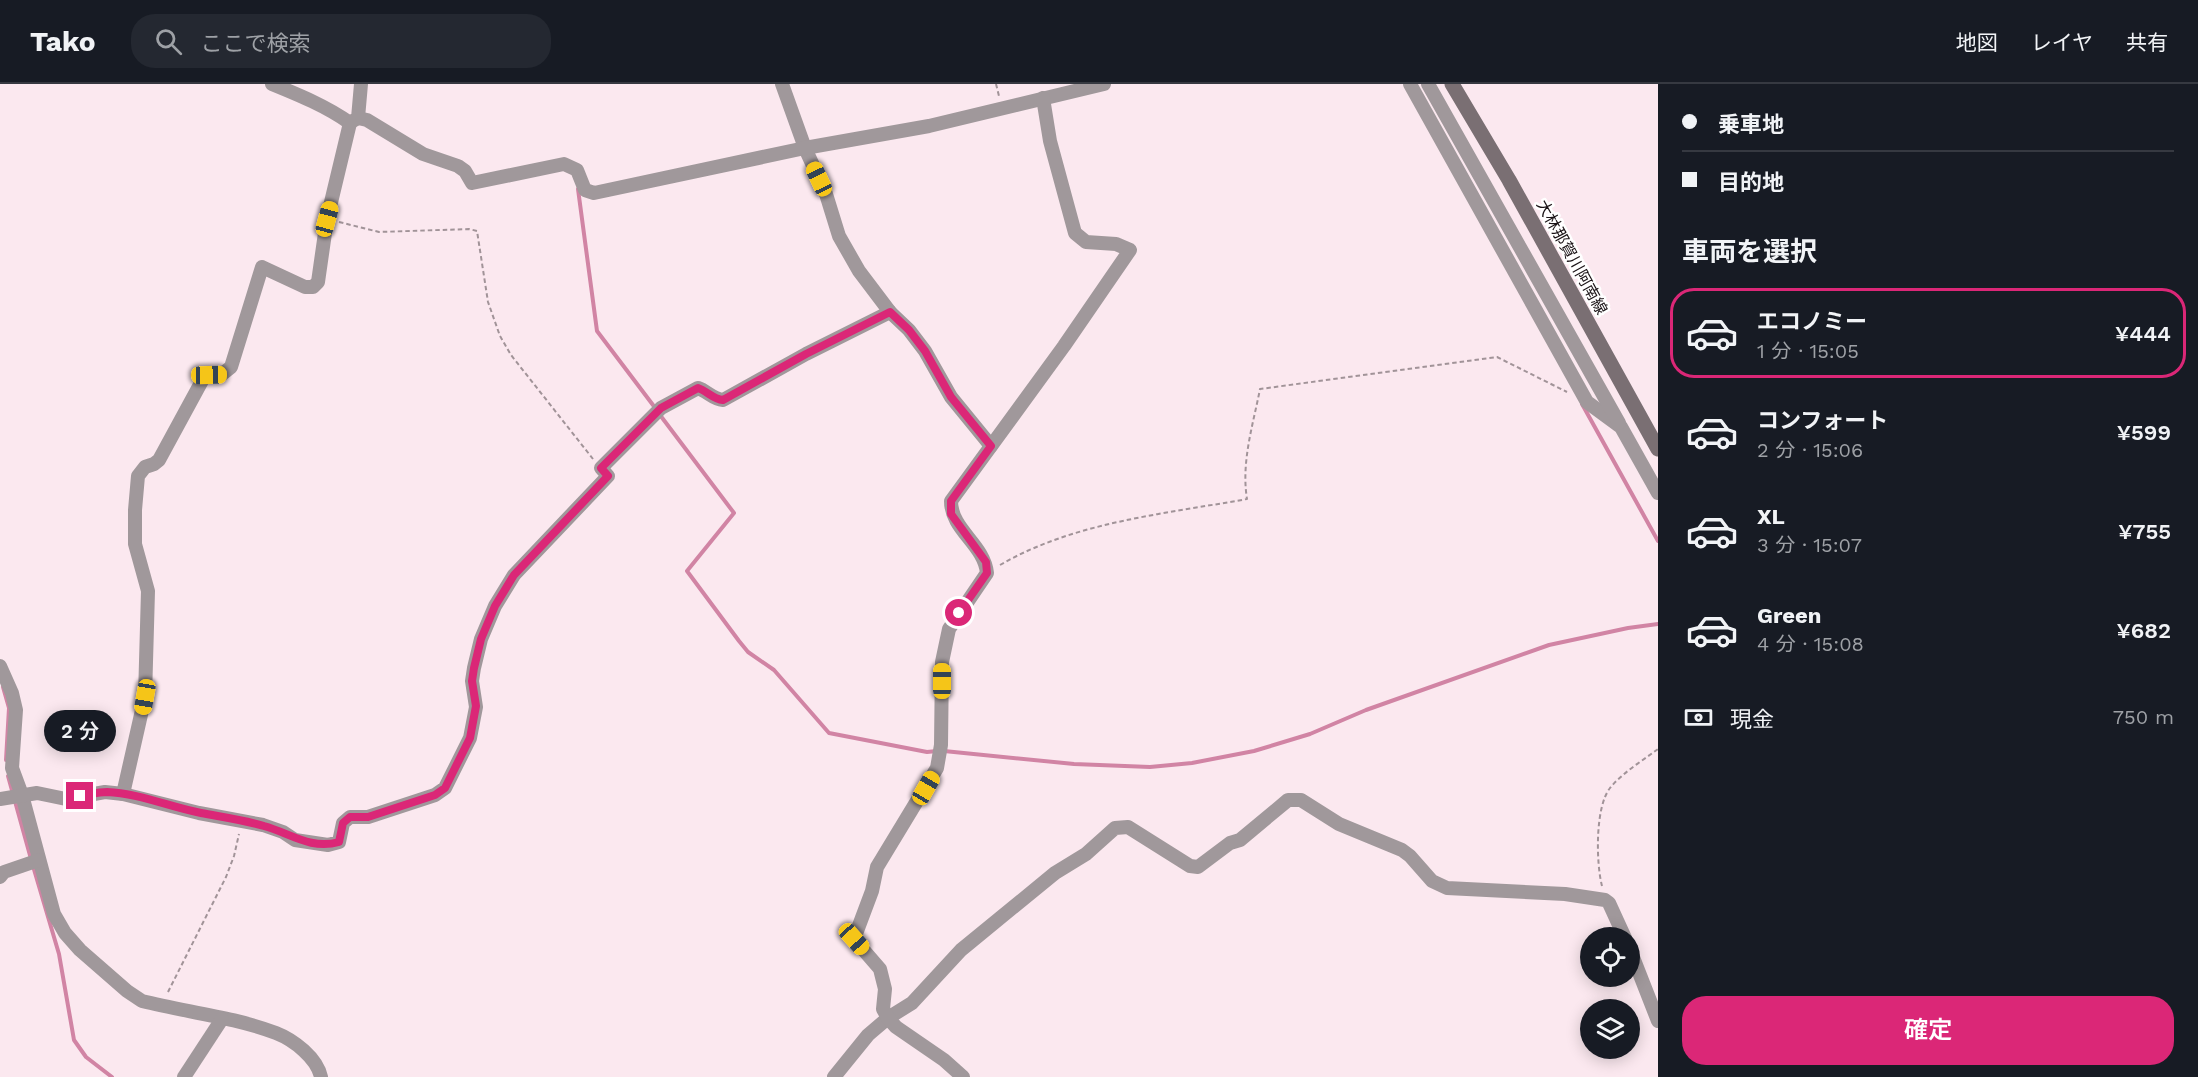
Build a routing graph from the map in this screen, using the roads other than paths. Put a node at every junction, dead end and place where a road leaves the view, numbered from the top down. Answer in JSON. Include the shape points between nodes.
{"nodes":[{"id":1,"x":272,"y":84,"type":"edge"},
{"id":2,"x":361,"y":84,"type":"edge"},
{"id":3,"x":782,"y":84,"type":"edge"},
{"id":4,"x":1104,"y":84,"type":"edge"},
{"id":5,"x":1410,"y":84,"type":"edge"},
{"id":6,"x":1428,"y":84,"type":"edge"},
{"id":7,"x":1452,"y":84,"type":"edge"},
{"id":8,"x":1043,"y":98,"type":"junction"},
{"id":9,"x":354,"y":121,"type":"junction"},
{"id":10,"x":805,"y":148,"type":"junction"},
{"id":11,"x":890,"y":312,"type":"junction"},
{"id":12,"x":1622,"y":428,"type":"junction"},
{"id":13,"x":991,"y":446,"type":"junction"},
{"id":14,"x":1658,"y":449,"type":"edge"},
{"id":15,"x":1658,"y":493,"type":"edge"},
{"id":16,"x":0,"y":666,"type":"edge"},
{"id":17,"x":123,"y":794,"type":"junction"},
{"id":18,"x":12,"y":797,"type":"edge"},
{"id":19,"x":33,"y":861,"type":"junction"},
{"id":20,"x":0,"y":877,"type":"edge"},
{"id":21,"x":1620,"y":927,"type":"edge"},
{"id":22,"x":1640,"y":975,"type":"edge"},
{"id":23,"x":888,"y":1018,"type":"junction"},
{"id":24,"x":222,"y":1019,"type":"junction"},
{"id":25,"x":1658,"y":1021,"type":"edge"},
{"id":26,"x":184,"y":1077,"type":"edge"},
{"id":27,"x":321,"y":1077,"type":"edge"},
{"id":28,"x":834,"y":1077,"type":"edge"},
{"id":29,"x":963,"y":1077,"type":"edge"}],
"edges":[{"from":1,"to":9,"type":"street"},
{"from":2,"to":9,"type":"street"},
{"from":3,"to":10,"type":"street"},
{"from":4,"to":8,"type":"street"},
{"from":5,"to":12,"type":"street","via":[[1587,402]]},
{"from":6,"to":12,"type":"street"},
{"from":7,"to":14,"type":"main road","name":"大林那賀川阿南線"},
{"from":8,"to":10,"type":"street","via":[[929,126]]},
{"from":8,"to":13,"type":"street","via":[[1050,141],[1075,233],[1086,242],[1116,244],[1130,250]]},
{"from":9,"to":10,"type":"street","via":[[367,120],[423,154],[458,166],[472,183],[564,164],[578,170],[585,190],[594,193]]},
{"from":9,"to":17,"type":"street","via":[[327,219],[318,282],[305,287],[262,267],[231,367],[221,375],[203,379],[159,460],[138,476],[135,544],[148,591],[145,697]]},
{"from":10,"to":11,"type":"street","via":[[826,194],[839,236]]},
{"from":11,"to":13,"type":"street","via":[[925,351],[951,397]]},
{"from":11,"to":17,"type":"street","via":[[723,400],[698,388],[680,397],[654,414],[601,468],[608,476],[514,575],[495,606],[474,668],[476,706],[470,738],[445,788],[435,795],[368,817],[350,817],[343,823],[339,842],[328,845],[295,840],[263,825]]},
{"from":12,"to":15,"type":"street"},
{"from":13,"to":23,"type":"street","via":[[951,501],[951,514],[986,562],[987,573],[949,628],[942,662],[938,768],[877,867],[854,939],[880,969],[885,989],[883,1009]]},
{"from":16,"to":18,"type":"street","via":[[16,710]]},
{"from":17,"to":18,"type":"street","via":[[105,792],[66,799],[37,793]]},
{"from":18,"to":19,"type":"street"},
{"from":19,"to":20,"type":"street"},
{"from":19,"to":24,"type":"street","via":[[65,933],[127,992],[162,1006]]},
{"from":21,"to":23,"type":"street","via":[[1605,900],[1447,888],[1432,881],[1402,850],[1339,824],[1301,800],[1288,800],[1240,840],[1198,867],[1190,866],[1128,827],[1115,828],[961,950],[912,1003]]},
{"from":22,"to":25,"type":"street"},
{"from":23,"to":28,"type":"street","via":[[868,1035]]},
{"from":23,"to":29,"type":"street"},
{"from":24,"to":26,"type":"street"},
{"from":24,"to":27,"type":"street","via":[[278,1034],[301,1048],[320,1070]]}]}
